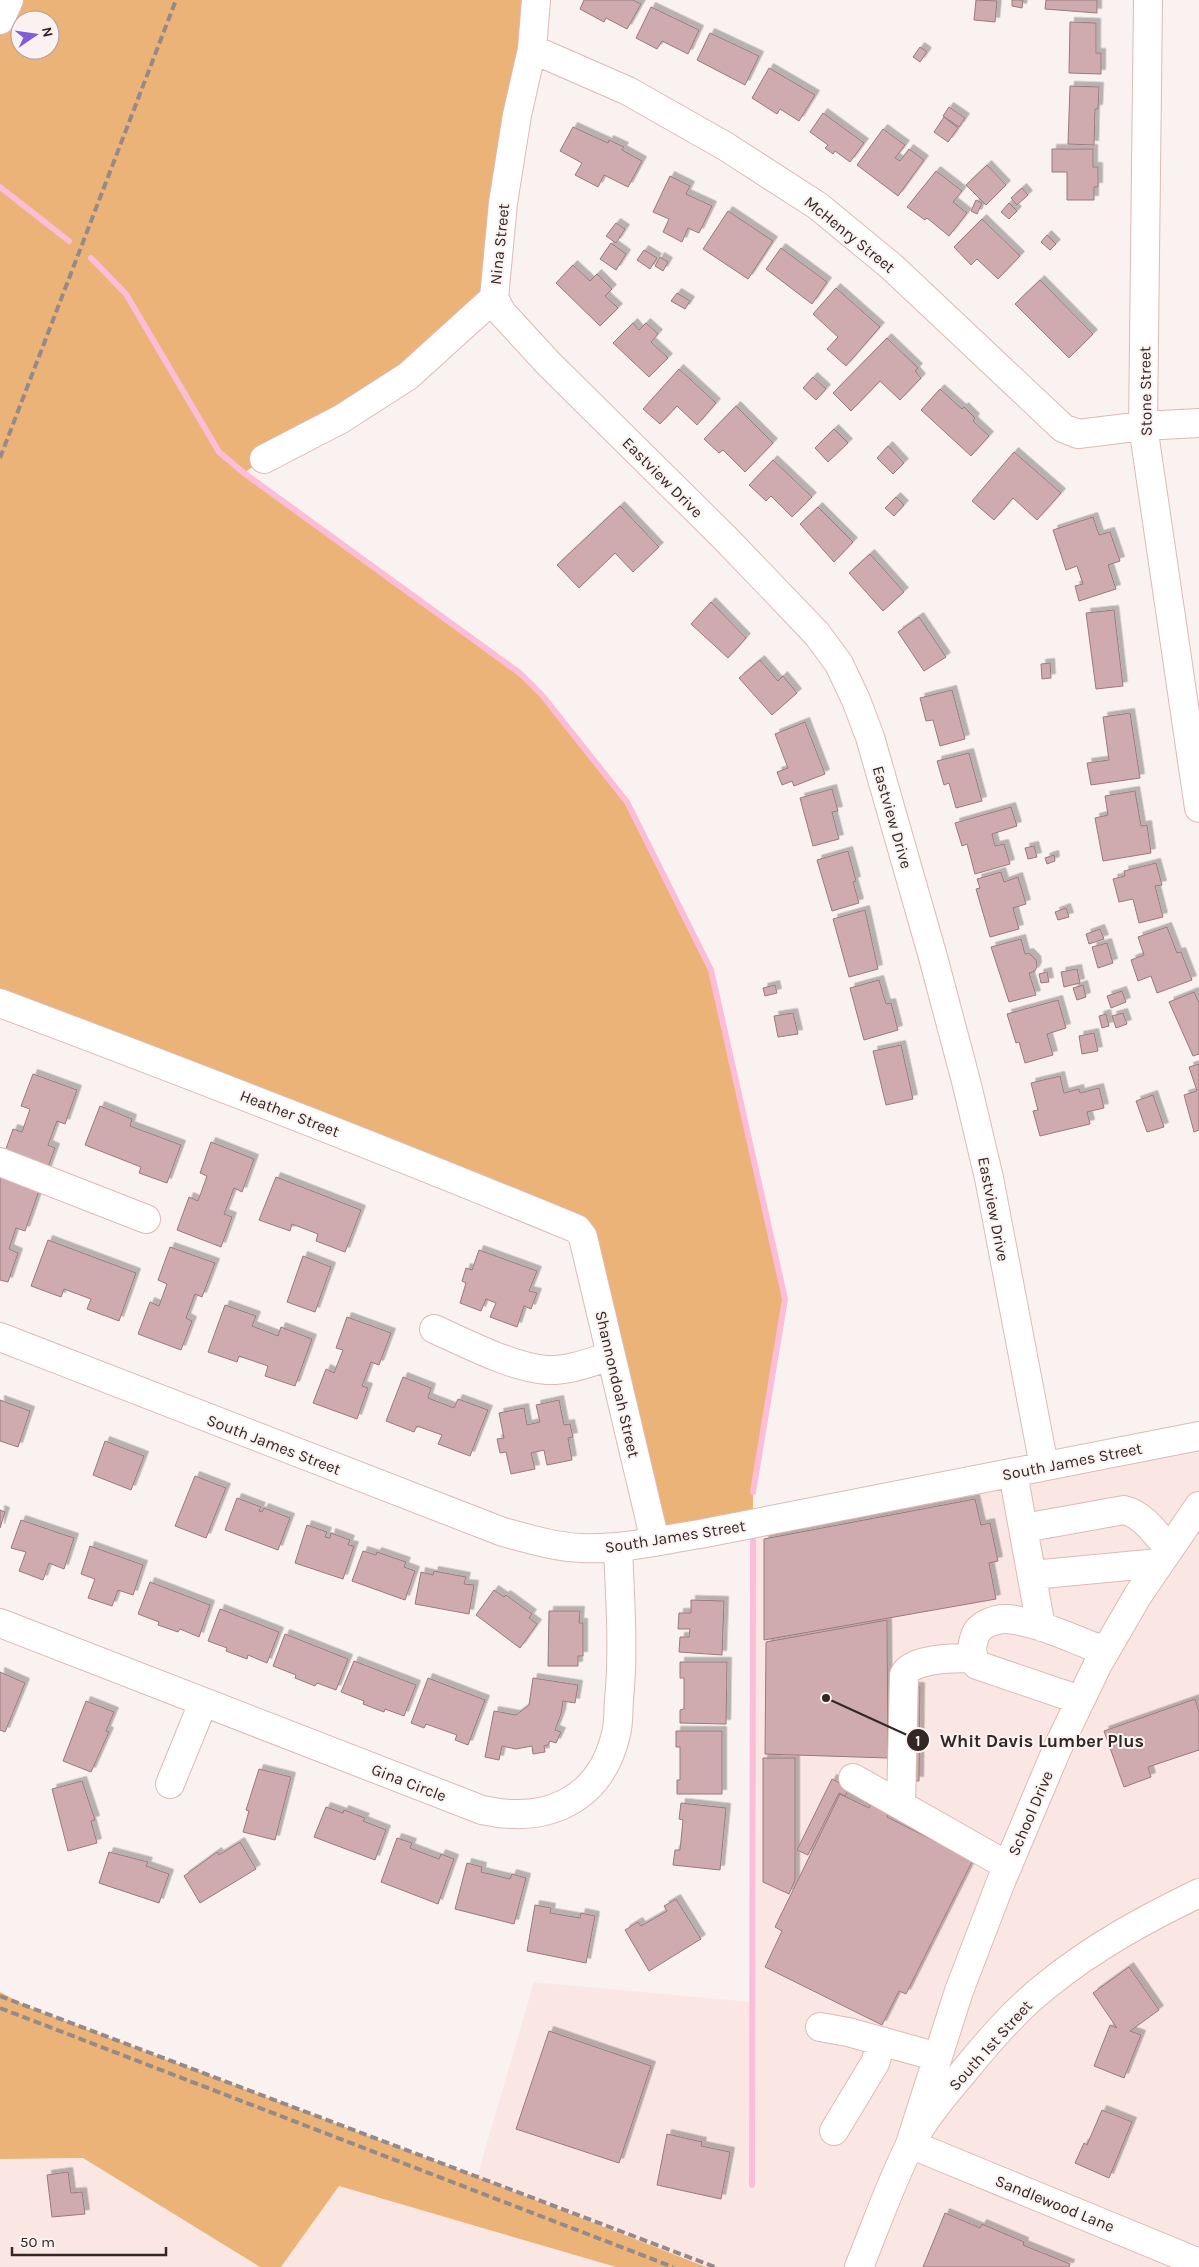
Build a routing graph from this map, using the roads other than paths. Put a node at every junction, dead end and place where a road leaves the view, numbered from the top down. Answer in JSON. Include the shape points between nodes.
{"nodes":[{"id":1,"x":9,"y":0,"type":"edge"},
{"id":2,"x":536,"y":0,"type":"edge"},
{"id":3,"x":1148,"y":0,"type":"edge"},
{"id":4,"x":0,"y":20,"type":"edge"},
{"id":5,"x":532,"y":49,"type":"junction"},
{"id":6,"x":494,"y":298,"type":"junction"},
{"id":7,"x":1199,"y":423,"type":"edge"},
{"id":8,"x":1143,"y":426,"type":"junction"},
{"id":9,"x":264,"y":459,"type":"dead end"},
{"id":10,"x":1199,"y":808,"type":"edge"},
{"id":11,"x":0,"y":1003,"type":"edge"},
{"id":12,"x":0,"y":1162,"type":"edge"},
{"id":13,"x":146,"y":1219,"type":"dead end"},
{"id":14,"x":577,"y":1229,"type":"joint"},
{"id":15,"x":434,"y":1329,"type":"dead end"},
{"id":16,"x":0,"y":1337,"type":"edge"},
{"id":17,"x":611,"y":1356,"type":"junction"},
{"id":18,"x":1199,"y":1436,"type":"edge"},
{"id":19,"x":1044,"y":1466,"type":"junction"},
{"id":20,"x":1013,"y":1472,"type":"junction"},
{"id":21,"x":1199,"y":1506,"type":"edge"},
{"id":22,"x":1024,"y":1528,"type":"junction"},
{"id":23,"x":655,"y":1541,"type":"junction"},
{"id":24,"x":618,"y":1548,"type":"junction"},
{"id":25,"x":1164,"y":1556,"type":"junction"},
{"id":26,"x":1032,"y":1575,"type":"junction"},
{"id":27,"x":0,"y":1623,"type":"edge"},
{"id":28,"x":1041,"y":1627,"type":"junction"},
{"id":29,"x":1105,"y":1652,"type":"junction"},
{"id":30,"x":973,"y":1658,"type":"junction"},
{"id":31,"x":1080,"y":1700,"type":"junction"},
{"id":32,"x":204,"y":1703,"type":"junction"},
{"id":33,"x":853,"y":1778,"type":"dead end"},
{"id":34,"x":170,"y":1784,"type":"dead end"},
{"id":35,"x":901,"y":1805,"type":"junction"},
{"id":36,"x":1008,"y":1866,"type":"junction"},
{"id":37,"x":1199,"y":1893,"type":"edge"},
{"id":38,"x":820,"y":2027,"type":"dead end"},
{"id":39,"x":882,"y":2041,"type":"junction"},
{"id":40,"x":938,"y":2057,"type":"junction"},
{"id":41,"x":834,"y":2130,"type":"dead end"},
{"id":42,"x":910,"y":2144,"type":"junction"},
{"id":43,"x":1199,"y":2262,"type":"edge"},
{"id":44,"x":860,"y":2267,"type":"edge"}],
"edges":[{"from":1,"to":4,"type":"street"},
{"from":2,"to":5,"type":"street","name":"Nina Street"},
{"from":3,"to":8,"type":"street","name":"Stone Street"},
{"from":5,"to":6,"type":"street","name":"Nina Street","via":[[517,115],[503,203]]},
{"from":5,"to":8,"type":"street","name":"McHenry Street","via":[[628,91],[725,146],[818,206],[892,267],[1063,428],[1078,434]]},
{"from":6,"to":9,"type":"street","name":"Nina Street","via":[[408,376],[341,419]]},
{"from":6,"to":19,"type":"street","name":"Eastview Drive","via":[[502,313],[549,364],[725,538],[817,634],[840,664],[870,737],[967,1086],[989,1178]]},
{"from":7,"to":8,"type":"street","name":"McHenry Street"},
{"from":8,"to":10,"type":"street","name":"Stone Street"},
{"from":11,"to":14,"type":"street","name":"Heather Street","via":[[215,1084]]},
{"from":12,"to":13,"type":"street"},
{"from":14,"to":17,"type":"street","name":"Shannondoah Street","via":[[583,1237]]},
{"from":15,"to":17,"type":"street","via":[[524,1366],[548,1370]]},
{"from":16,"to":24,"type":"street","name":"South James Street","via":[[503,1532],[581,1548]]},
{"from":17,"to":23,"type":"street","name":"Shannondoah Street"},
{"from":18,"to":19,"type":"street","name":"South James Street"},
{"from":19,"to":20,"type":"street","name":"South James Street"},
{"from":20,"to":22,"type":"street"},
{"from":20,"to":23,"type":"street","name":"South James Street"},
{"from":21,"to":25,"type":"street","name":"School Drive"},
{"from":22,"to":25,"type":"street","via":[[1124,1510],[1136,1513],[1145,1521]]},
{"from":22,"to":26,"type":"street"},
{"from":23,"to":24,"type":"street","name":"South James Street"},
{"from":24,"to":32,"type":"street","name":"Gina Circle","via":[[623,1664],[616,1733],[608,1759],[595,1779],[578,1796],[543,1812],[518,1816],[482,1810]]},
{"from":25,"to":26,"type":"street"},
{"from":25,"to":29,"type":"street","name":"School Drive"},
{"from":26,"to":28,"type":"street"},
{"from":27,"to":32,"type":"street","name":"Gina Circle"},
{"from":28,"to":29,"type":"street"},
{"from":28,"to":30,"type":"street","via":[[1005,1618],[989,1622],[976,1631]]},
{"from":29,"to":31,"type":"street","name":"School Drive"},
{"from":30,"to":31,"type":"street","via":[[977,1665],[986,1669]]},
{"from":30,"to":35,"type":"street","via":[[950,1658],[906,1669]]},
{"from":31,"to":36,"type":"street","name":"School Drive"},
{"from":32,"to":34,"type":"street"},
{"from":33,"to":35,"type":"street"},
{"from":35,"to":36,"type":"street"},
{"from":36,"to":40,"type":"street","name":"School Drive","via":[[959,1991]]},
{"from":37,"to":42,"type":"street","name":"South 1st Street","via":[[1150,1916],[1096,1949],[1047,1985],[979,2054],[942,2097]]},
{"from":38,"to":39,"type":"street"},
{"from":39,"to":40,"type":"street"},
{"from":39,"to":41,"type":"street","via":[[875,2063]]},
{"from":40,"to":42,"type":"street","name":"School Drive"},
{"from":42,"to":43,"type":"street","name":"Sandlewood Lane"},
{"from":42,"to":44,"type":"street","name":"South 1st Street"}]}
